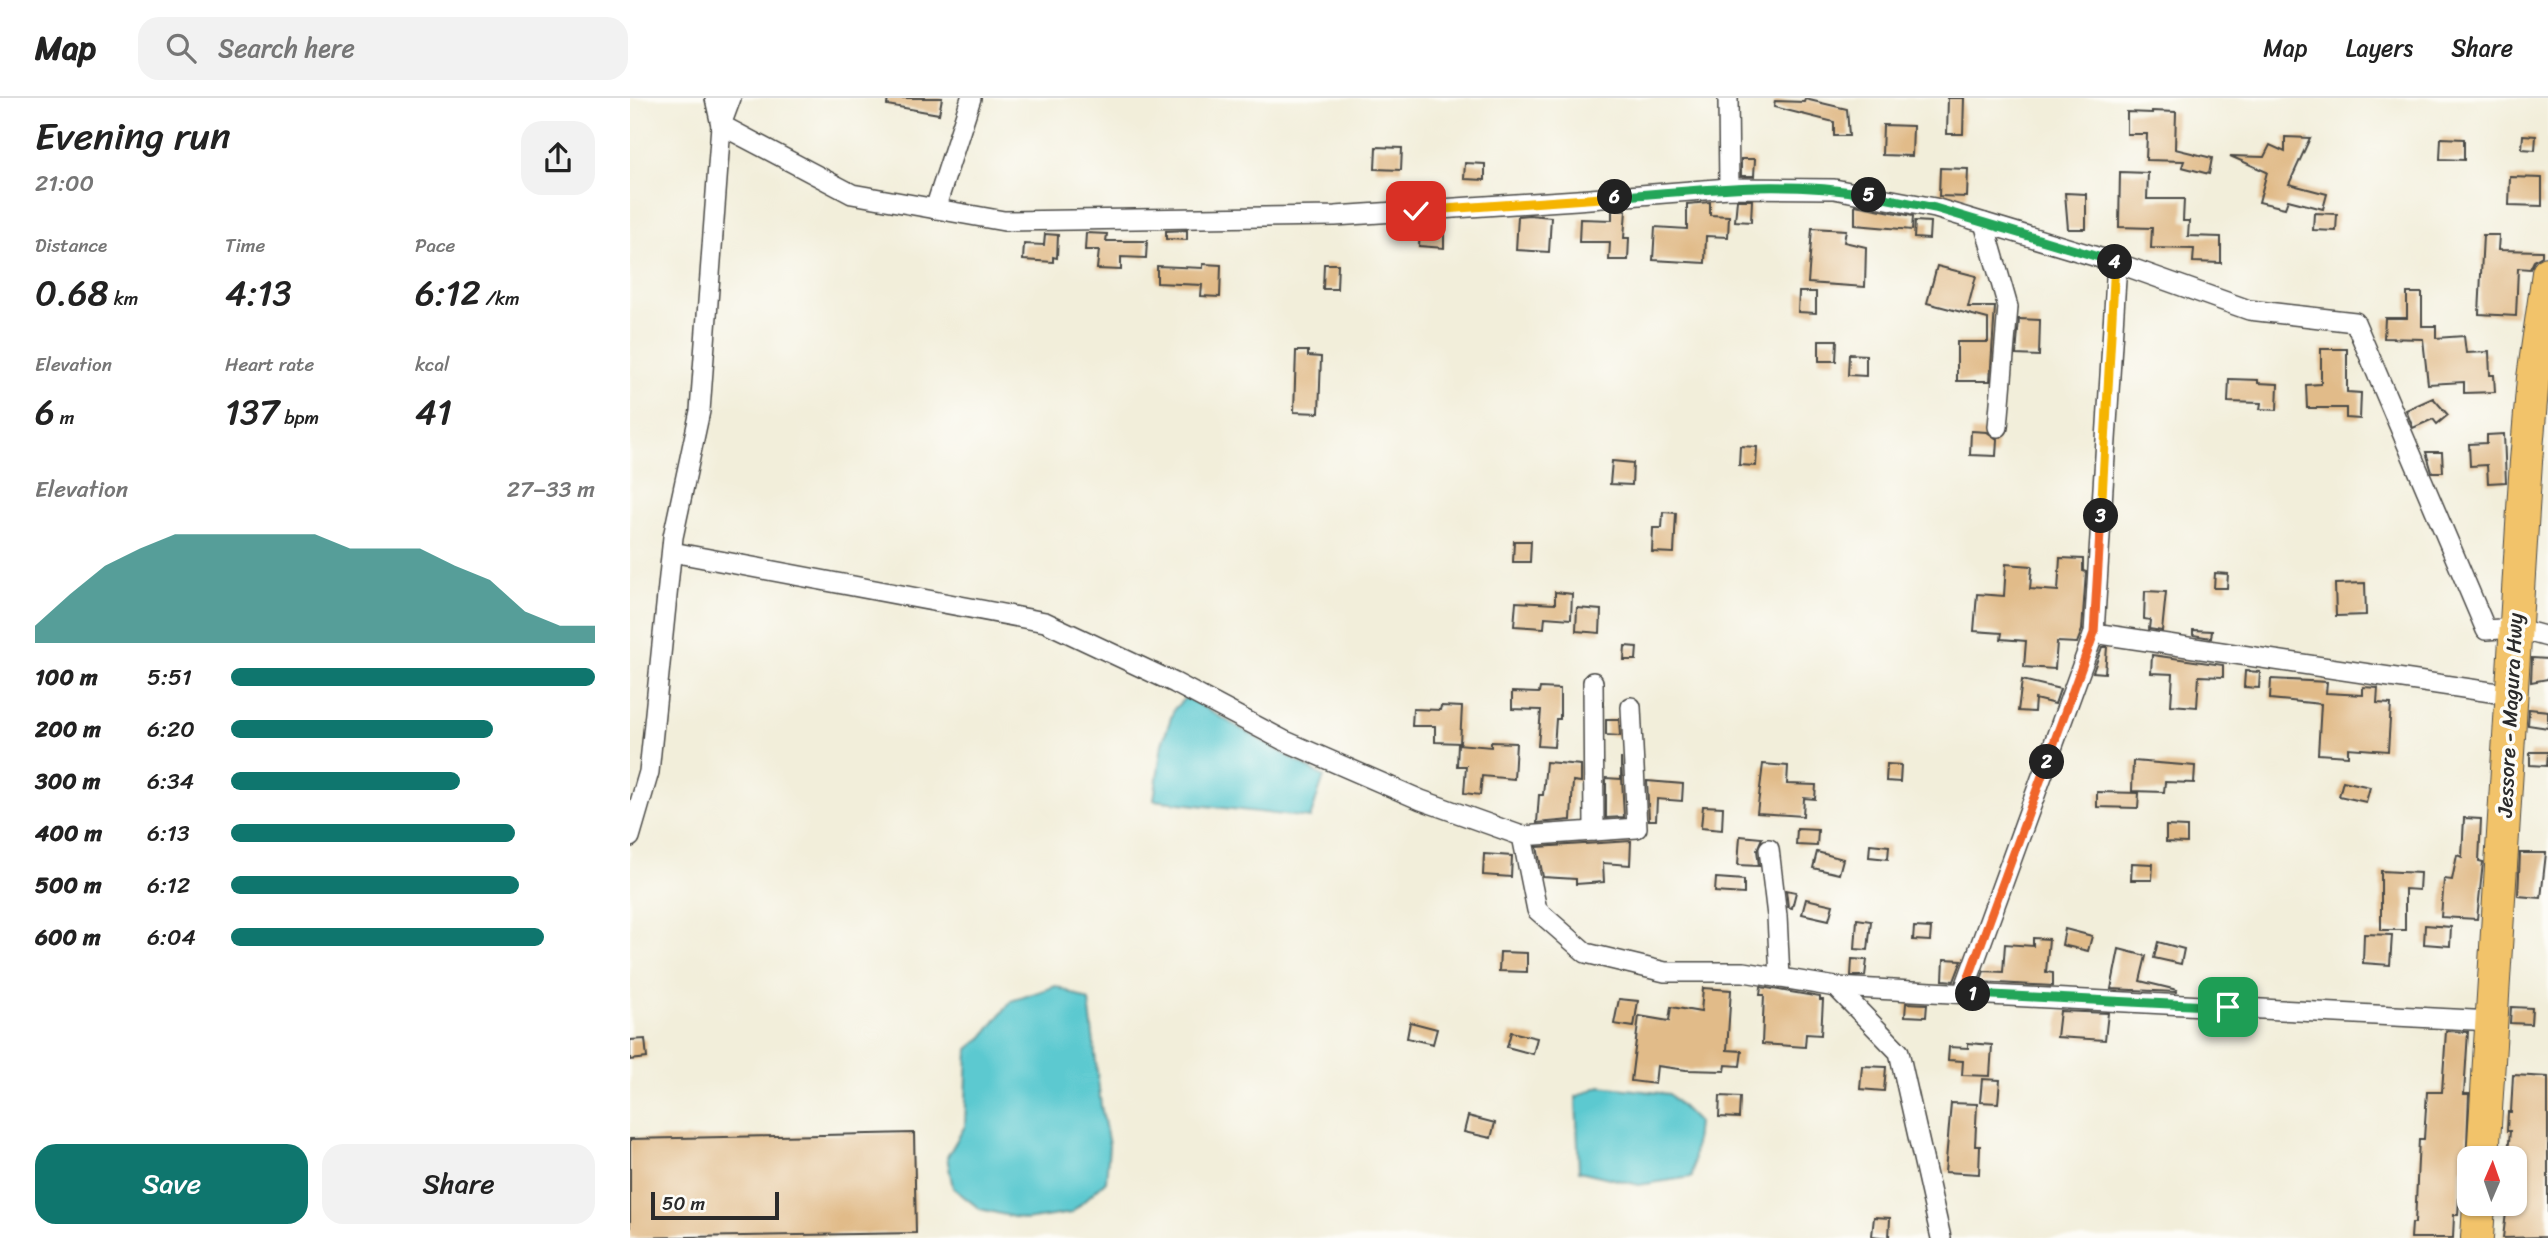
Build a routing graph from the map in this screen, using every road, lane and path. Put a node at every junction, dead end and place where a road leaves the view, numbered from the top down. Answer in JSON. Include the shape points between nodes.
{"nodes":[{"id":1,"x":715,"y":98,"type":"edge"},
{"id":2,"x":732,"y":98,"type":"edge"},
{"id":3,"x":971,"y":98,"type":"edge"},
{"id":4,"x":1728,"y":98,"type":"edge"},
{"id":5,"x":721,"y":125,"type":"junction"},
{"id":6,"x":1729,"y":188,"type":"junction"},
{"id":7,"x":935,"y":209,"type":"junction"},
{"id":8,"x":1983,"y":223,"type":"junction"},
{"id":9,"x":2117,"y":262,"type":"junction"},
{"id":10,"x":2548,"y":274,"type":"edge"},
{"id":11,"x":1998,"y":427,"type":"dead end"},
{"id":12,"x":672,"y":552,"type":"junction"},
{"id":13,"x":2515,"y":628,"type":"junction"},
{"id":14,"x":2094,"y":633,"type":"junction"},
{"id":15,"x":2548,"y":637,"type":"edge"},
{"id":16,"x":1592,"y":682,"type":"dead end"},
{"id":17,"x":2511,"y":695,"type":"junction"},
{"id":18,"x":1631,"y":707,"type":"dead end"},
{"id":19,"x":1594,"y":831,"type":"junction"},
{"id":20,"x":1522,"y":836,"type":"junction"},
{"id":21,"x":630,"y":837,"type":"edge"},
{"id":22,"x":1769,"y":849,"type":"dead end"},
{"id":23,"x":1780,"y":978,"type":"junction"},
{"id":24,"x":1836,"y":987,"type":"junction"},
{"id":25,"x":1963,"y":993,"type":"junction"},
{"id":26,"x":2492,"y":1021,"type":"junction"},
{"id":27,"x":2484,"y":1146,"type":"edge"},
{"id":28,"x":2478,"y":1216,"type":"edge"},
{"id":29,"x":1941,"y":1238,"type":"edge"},
{"id":30,"x":2477,"y":1238,"type":"edge"}],
"edges":[{"from":1,"to":5,"type":"street"},
{"from":2,"to":5,"type":"street"},
{"from":3,"to":7,"type":"street"},
{"from":4,"to":6,"type":"street"},
{"from":5,"to":7,"type":"street","via":[[852,194]]},
{"from":5,"to":12,"type":"street","via":[[699,411]]},
{"from":6,"to":7,"type":"street","via":[[1335,216],[1004,221]]},
{"from":6,"to":8,"type":"street","via":[[1834,189],[1935,208]]},
{"from":8,"to":9,"type":"street"},
{"from":8,"to":11,"type":"street","via":[[2008,307]]},
{"from":9,"to":13,"type":"street","via":[[2249,310],[2355,322],[2486,630]]},
{"from":9,"to":14,"type":"street"},
{"from":10,"to":13,"type":"highway","name":"Jessore - Magura Hwy","via":[[2527,447]]},
{"from":12,"to":20,"type":"street","via":[[1045,622],[1283,740],[1421,800]]},
{"from":12,"to":21,"type":"street","via":[[649,772]]},
{"from":13,"to":15,"type":"street"},
{"from":13,"to":17,"type":"highway","name":"Jessore - Magura Hwy"},
{"from":14,"to":17,"type":"street"},
{"from":14,"to":25,"type":"street"},
{"from":16,"to":19,"type":"street"},
{"from":17,"to":26,"type":"highway","name":"Jessore - Magura Hwy"},
{"from":18,"to":19,"type":"street","via":[[1637,828]]},
{"from":19,"to":20,"type":"street"},
{"from":20,"to":23,"type":"street","via":[[1537,910],[1586,953],[1665,972],[1744,972]]},
{"from":22,"to":23,"type":"street"},
{"from":23,"to":24,"type":"street"},
{"from":24,"to":25,"type":"street"},
{"from":24,"to":29,"type":"street","via":[[1899,1052]]},
{"from":25,"to":26,"type":"street"},
{"from":26,"to":27,"type":"highway","name":"Jessore - Magura Hwy"},
{"from":28,"to":30,"type":"highway"}]}
